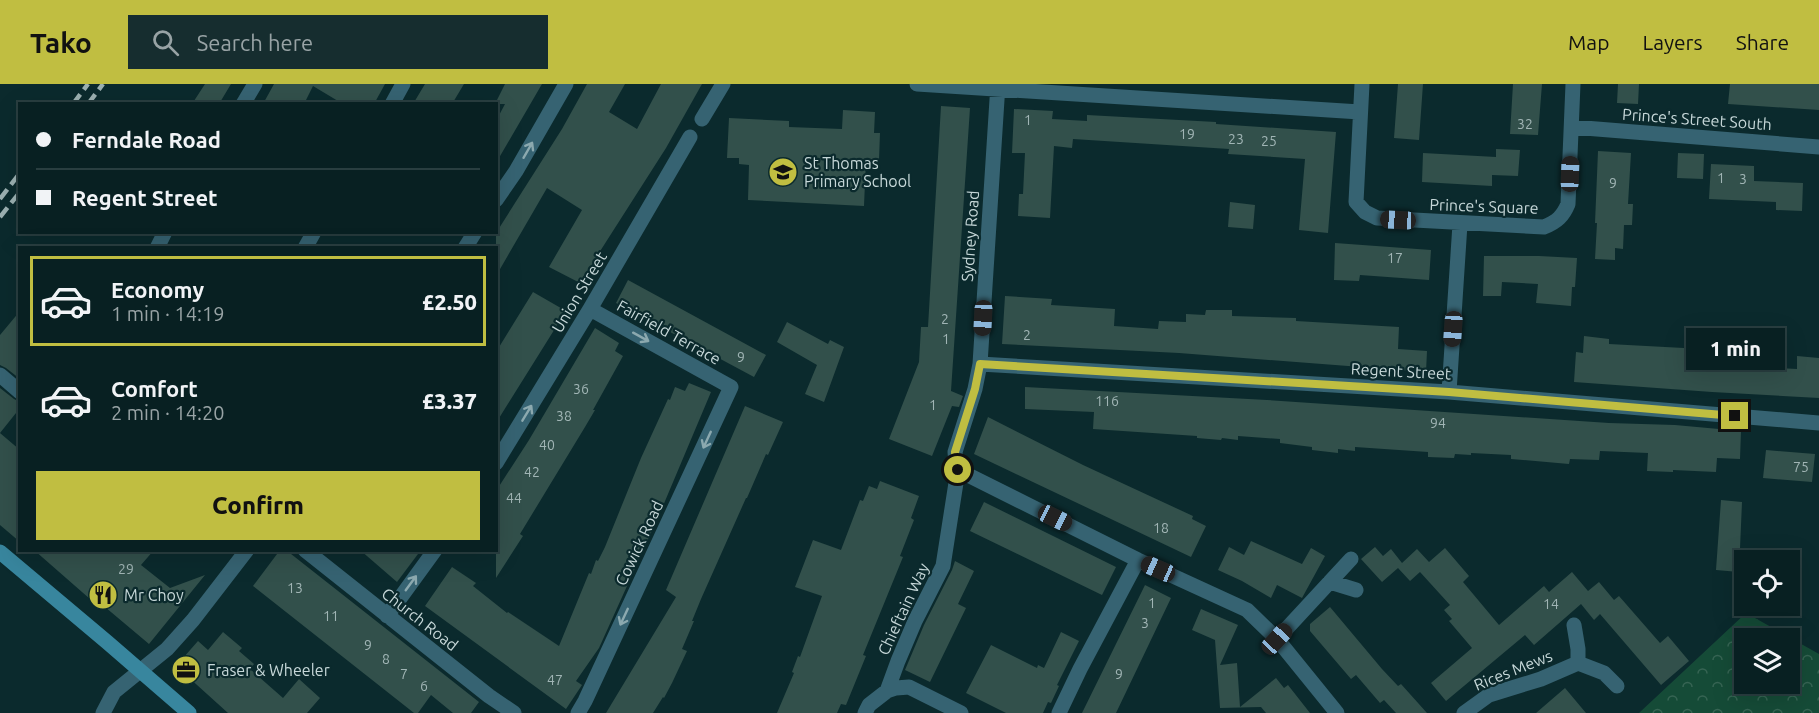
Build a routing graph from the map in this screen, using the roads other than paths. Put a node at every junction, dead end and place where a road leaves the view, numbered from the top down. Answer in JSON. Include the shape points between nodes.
{"nodes":[{"id":1,"x":255,"y":84,"type":"edge"},
{"id":2,"x":404,"y":84,"type":"edge"},
{"id":3,"x":566,"y":84,"type":"edge"},
{"id":4,"x":723,"y":84,"type":"edge"},
{"id":5,"x":917,"y":84,"type":"edge"},
{"id":6,"x":1362,"y":84,"type":"edge"},
{"id":7,"x":1573,"y":84,"type":"edge"},
{"id":8,"x":998,"y":87,"type":"edge"},
{"id":9,"x":244,"y":102,"type":"edge"},
{"id":10,"x":393,"y":102,"type":"edge"},
{"id":11,"x":1360,"y":112,"type":"junction"},
{"id":12,"x":702,"y":119,"type":"dead end"},
{"id":13,"x":1572,"y":127,"type":"junction"},
{"id":14,"x":690,"y":137,"type":"dead end"},
{"id":15,"x":1819,"y":147,"type":"edge"},
{"id":16,"x":498,"y":197,"type":"edge"},
{"id":17,"x":1460,"y":224,"type":"junction"},
{"id":18,"x":590,"y":309,"type":"junction"},
{"id":19,"x":980,"y":364,"type":"junction"},
{"id":20,"x":0,"y":375,"type":"edge"},
{"id":21,"x":731,"y":387,"type":"joint"},
{"id":22,"x":975,"y":389,"type":"joint"},
{"id":23,"x":18,"y":390,"type":"edge"},
{"id":24,"x":1449,"y":392,"type":"junction"},
{"id":25,"x":1819,"y":423,"type":"edge"},
{"id":26,"x":498,"y":460,"type":"edge"},
{"id":27,"x":958,"y":470,"type":"junction"},
{"id":28,"x":0,"y":552,"type":"edge"},
{"id":29,"x":245,"y":552,"type":"edge"},
{"id":30,"x":307,"y":552,"type":"edge"},
{"id":31,"x":434,"y":552,"type":"edge"},
{"id":32,"x":1351,"y":559,"type":"dead end"},
{"id":33,"x":1138,"y":560,"type":"junction"},
{"id":34,"x":1330,"y":582,"type":"junction"},
{"id":35,"x":1356,"y":590,"type":"dead end"},
{"id":36,"x":387,"y":616,"type":"junction"},
{"id":37,"x":1575,"y":625,"type":"dead end"},
{"id":38,"x":1277,"y":639,"type":"junction"},
{"id":39,"x":1578,"y":663,"type":"junction"},
{"id":40,"x":141,"y":670,"type":"junction"},
{"id":41,"x":1617,"y":686,"type":"dead end"},
{"id":42,"x":887,"y":691,"type":"junction"},
{"id":43,"x":103,"y":713,"type":"edge"},
{"id":44,"x":189,"y":713,"type":"edge"},
{"id":45,"x":514,"y":713,"type":"edge"},
{"id":46,"x":578,"y":713,"type":"edge"},
{"id":47,"x":865,"y":713,"type":"edge"},
{"id":48,"x":960,"y":713,"type":"edge"},
{"id":49,"x":1059,"y":713,"type":"edge"},
{"id":50,"x":1337,"y":713,"type":"edge"},
{"id":51,"x":1464,"y":713,"type":"edge"}],
"edges":[{"from":1,"to":9,"type":"street"},
{"from":2,"to":10,"type":"street"},
{"from":16,"to":3,"type":"street","one_way":true},
{"from":4,"to":12,"type":"street"},
{"from":5,"to":8,"type":"street"},
{"from":6,"to":11,"type":"street","name":"Prince's Square"},
{"from":7,"to":13,"type":"street","name":"Prince's Square"},
{"from":8,"to":11,"type":"street"},
{"from":8,"to":19,"type":"street","name":"Sydney Road"},
{"from":11,"to":17,"type":"street","name":"Prince's Square","via":[[1356,202],[1360,208],[1377,218]]},
{"from":13,"to":15,"type":"street","name":"Prince's Street South"},
{"from":13,"to":17,"type":"street","name":"Prince's Square","via":[[1564,215],[1544,227]]},
{"from":14,"to":18,"type":"street","name":"Union Street"},
{"from":17,"to":24,"type":"street"},
{"from":18,"to":21,"type":"street","name":"Fairfield Terrace","one_way":true},
{"from":26,"to":18,"type":"street","name":"Union Street","one_way":true},
{"from":19,"to":22,"type":"street","name":"Sydney Road"},
{"from":19,"to":24,"type":"street","name":"Regent Street"},
{"from":20,"to":23,"type":"street"},
{"from":21,"to":46,"type":"street","name":"Cowick Road","one_way":true},
{"from":22,"to":27,"type":"street","name":"Chieftain Way","via":[[955,452]]},
{"from":24,"to":25,"type":"street","name":"Regent Street"},
{"from":27,"to":33,"type":"street"},
{"from":27,"to":42,"type":"street","name":"Chieftain Way","via":[[943,566],[915,621]]},
{"from":28,"to":40,"type":"main road"},
{"from":29,"to":40,"type":"street","via":[[193,620]]},
{"from":30,"to":36,"type":"street","name":"Church Road"},
{"from":36,"to":31,"type":"street","one_way":true},
{"from":32,"to":34,"type":"street"},
{"from":33,"to":38,"type":"street","via":[[1247,610]]},
{"from":33,"to":49,"type":"street"},
{"from":34,"to":35,"type":"street"},
{"from":34,"to":38,"type":"street"},
{"from":36,"to":45,"type":"street","name":"Church Road"},
{"from":37,"to":39,"type":"street","name":"Rices Mews"},
{"from":38,"to":50,"type":"street"},
{"from":39,"to":41,"type":"street","name":"Rices Mews","via":[[1604,674]]},
{"from":39,"to":51,"type":"street","name":"Rices Mews","via":[[1490,695]]},
{"from":40,"to":43,"type":"street","via":[[114,692]]},
{"from":40,"to":44,"type":"main road"},
{"from":42,"to":47,"type":"street","name":"Chieftain Way"},
{"from":42,"to":48,"type":"street","via":[[909,687]]}]}
